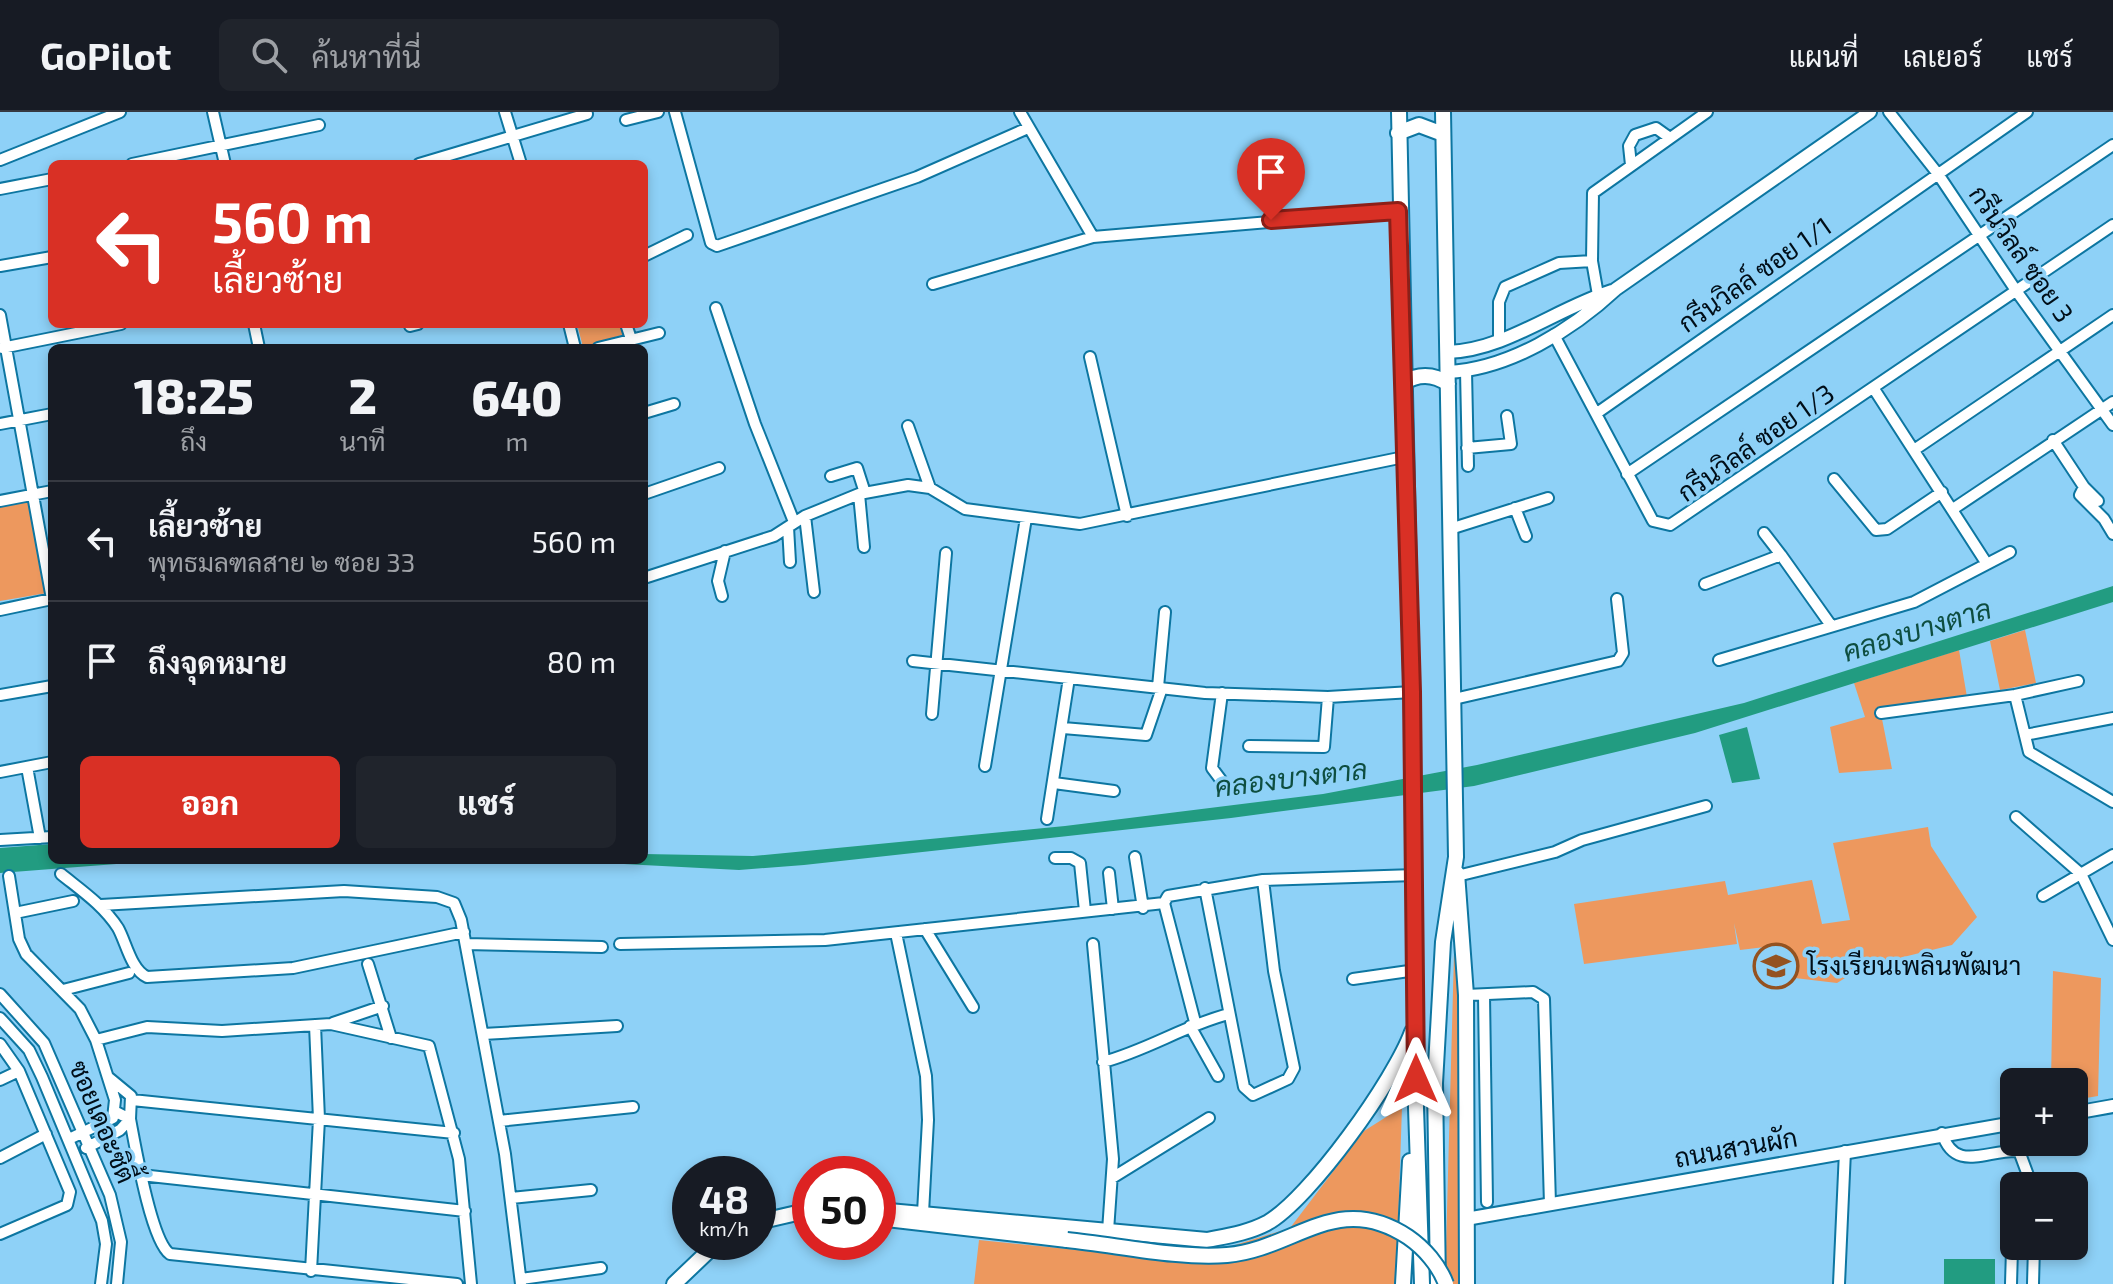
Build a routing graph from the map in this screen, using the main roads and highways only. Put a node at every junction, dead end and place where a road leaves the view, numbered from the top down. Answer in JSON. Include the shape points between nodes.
{"nodes":[{"id":1,"x":1399,"y":112,"type":"edge"},
{"id":2,"x":1443,"y":112,"type":"edge"},
{"id":3,"x":1398,"y":133,"type":"junction"},
{"id":4,"x":1443,"y":134,"type":"junction"},
{"id":5,"x":1448,"y":378,"type":"junction"},
{"id":6,"x":1403,"y":383,"type":"junction"},
{"id":7,"x":1456,"y":857,"type":"junction"},
{"id":8,"x":1416,"y":1021,"type":"junction"},
{"id":9,"x":1416,"y":1108,"type":"junction"},
{"id":10,"x":896,"y":1211,"type":"edge"},
{"id":11,"x":896,"y":1220,"type":"edge"},
{"id":12,"x":699,"y":1260,"type":"edge"},
{"id":13,"x":1427,"y":1283,"type":"edge"},
{"id":14,"x":674,"y":1284,"type":"edge"},
{"id":15,"x":1403,"y":1284,"type":"edge"},
{"id":16,"x":1446,"y":1284,"type":"edge"},
{"id":17,"x":1467,"y":1284,"type":"edge"}],
"edges":[{"from":1,"to":3,"type":"main road"},
{"from":2,"to":4,"type":"main road"},
{"from":3,"to":4,"type":"main road","via":[[1419,125]]},
{"from":3,"to":6,"type":"main road"},
{"from":4,"to":5,"type":"main road"},
{"from":5,"to":6,"type":"main road"},
{"from":5,"to":7,"type":"main road"},
{"from":6,"to":8,"type":"main road"},
{"from":7,"to":13,"type":"main road","via":[[1443,942]]},
{"from":7,"to":17,"type":"main road","via":[[1466,995]]},
{"from":8,"to":9,"type":"main road"},
{"from":8,"to":10,"type":"main road","via":[[1394,1072],[1302,1194],[1283,1212],[1245,1232],[1207,1240]]},
{"from":9,"to":13,"type":"main road"},
{"from":9,"to":15,"type":"main road"},
{"from":11,"to":16,"type":"main road","bridge":true,"via":[[1224,1255],[1272,1244],[1322,1222],[1356,1218],[1395,1229],[1413,1241],[1438,1266]]},
{"from":12,"to":14,"type":"main road"}]}
